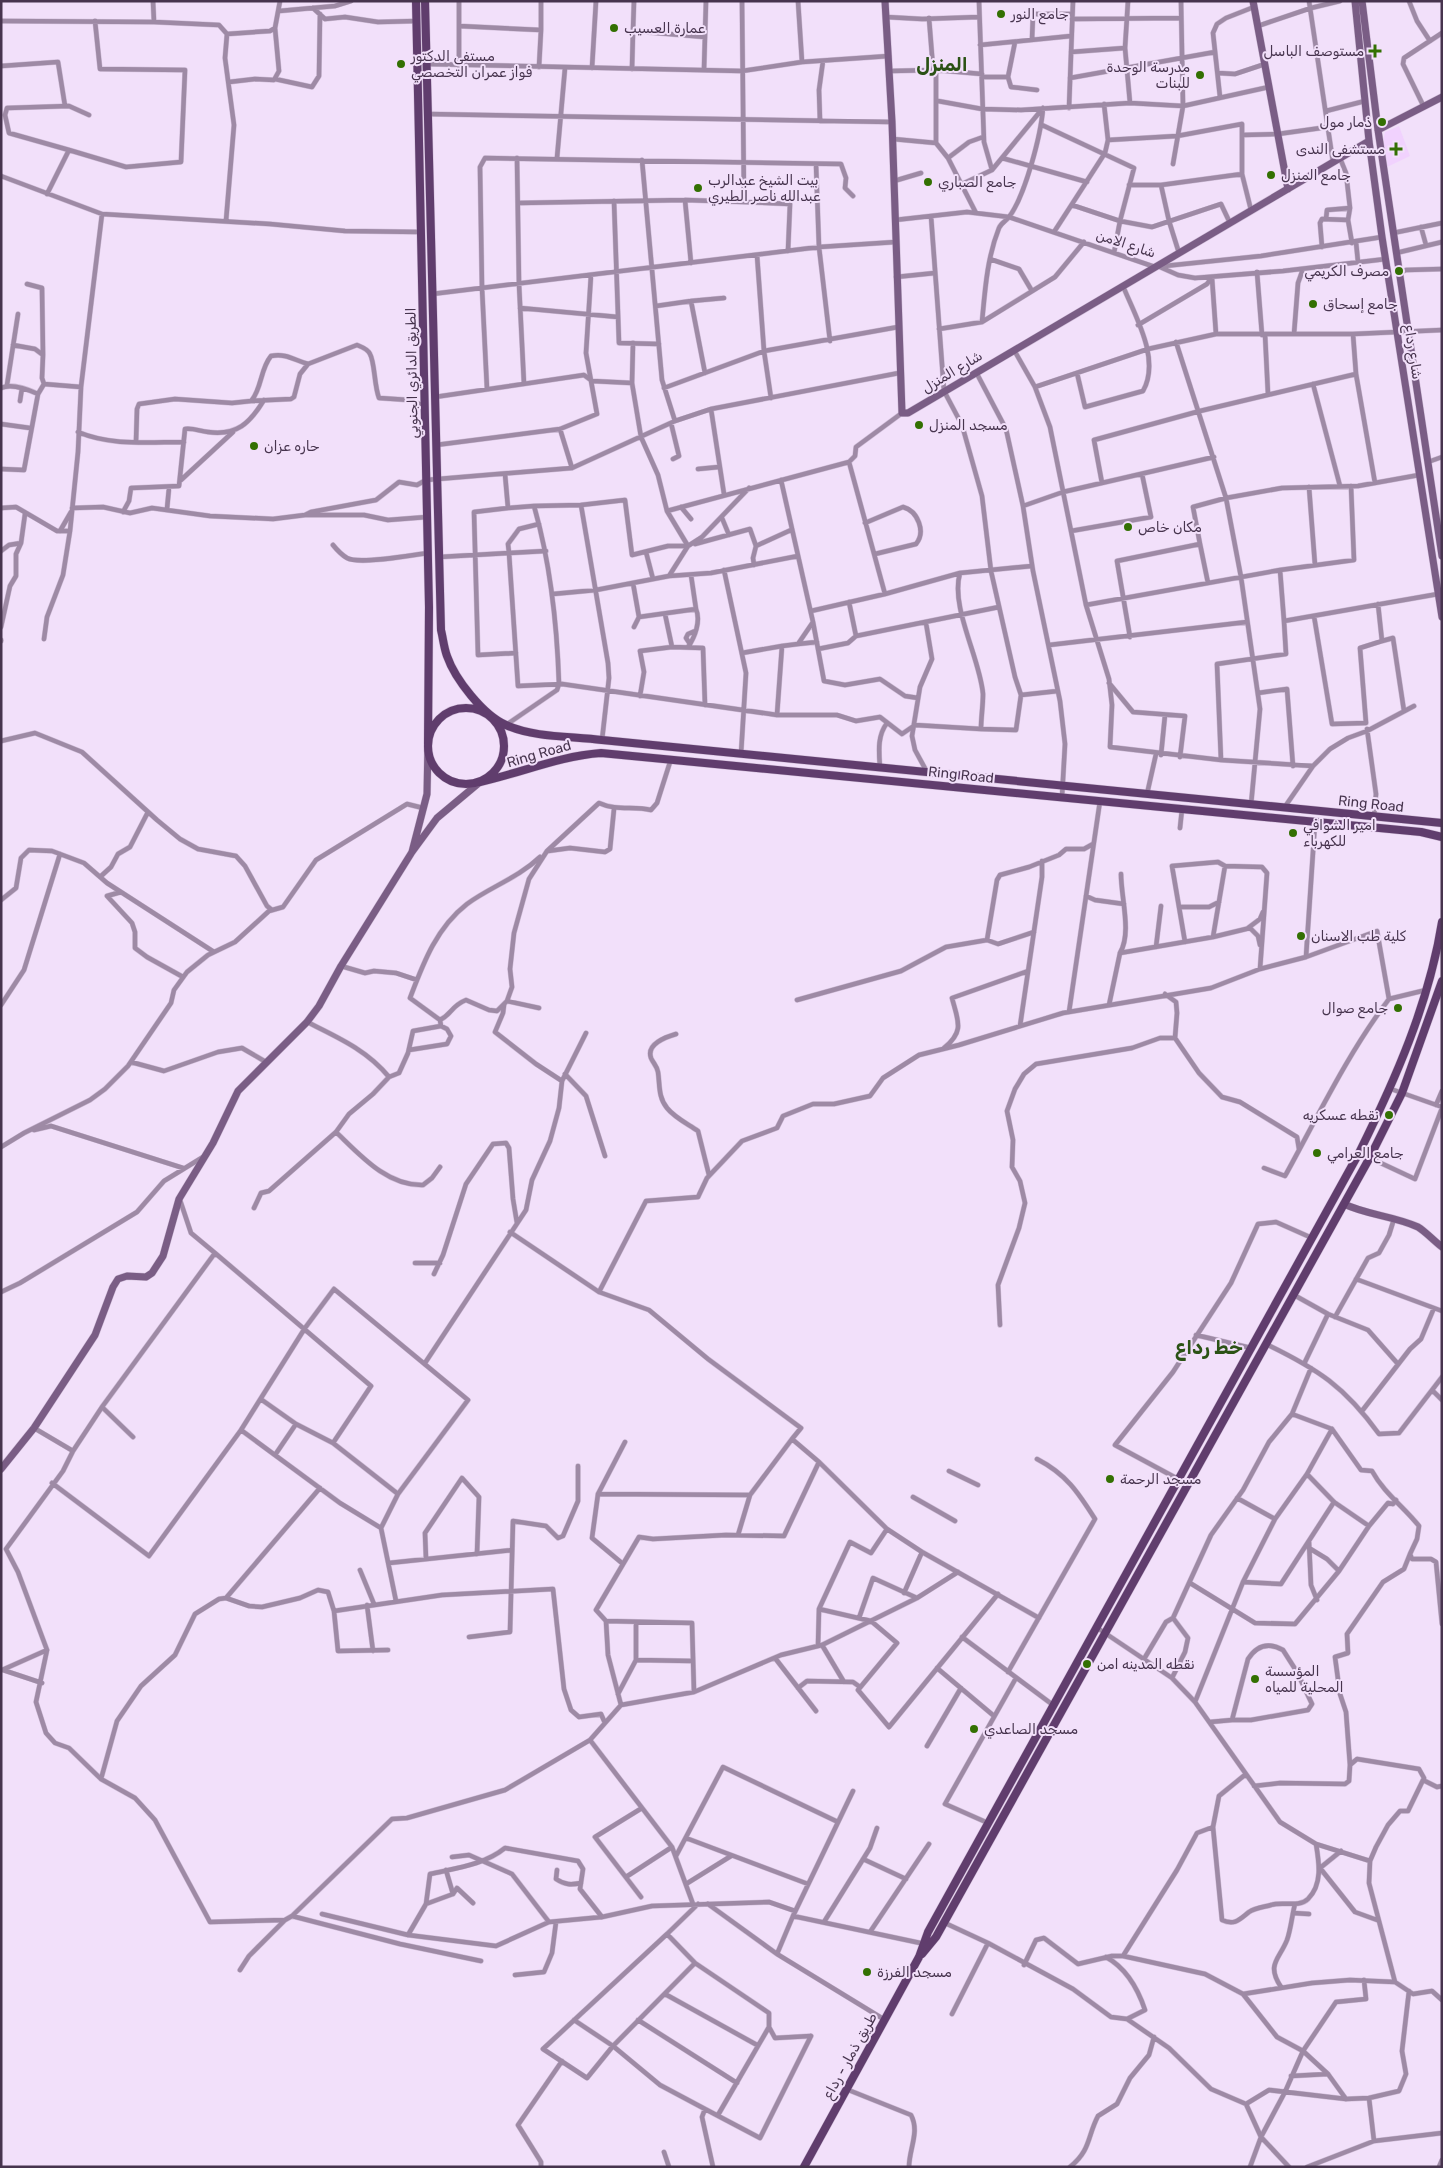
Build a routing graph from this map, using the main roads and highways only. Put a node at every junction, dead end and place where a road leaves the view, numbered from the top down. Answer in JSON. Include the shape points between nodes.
{"nodes":[{"id":1,"x":416,"y":1,"type":"edge"},
{"id":2,"x":425,"y":1,"type":"edge"},
{"id":3,"x":494,"y":719,"type":"junction"},
{"id":4,"x":428,"y":744,"type":"junction"},
{"id":5,"x":480,"y":782,"type":"junction"},
{"id":6,"x":1180,"y":798,"type":"junction"},
{"id":7,"x":1180,"y":809,"type":"junction"},
{"id":8,"x":1442,"y":823,"type":"edge"},
{"id":9,"x":1442,"y":837,"type":"edge"},
{"id":10,"x":1442,"y":922,"type":"edge"},
{"id":11,"x":1442,"y":981,"type":"edge"},
{"id":12,"x":1359,"y":1153,"type":"junction"},
{"id":13,"x":1369,"y":1158,"type":"junction"},
{"id":14,"x":1201,"y":1438,"type":"junction"},
{"id":15,"x":1209,"y":1446,"type":"junction"},
{"id":16,"x":1171,"y":1493,"type":"junction"},
{"id":17,"x":1180,"y":1500,"type":"junction"},
{"id":18,"x":1069,"y":1676,"type":"junction"},
{"id":19,"x":1078,"y":1682,"type":"junction"},
{"id":20,"x":926,"y":1945,"type":"junction"},
{"id":21,"x":804,"y":2167,"type":"edge"}],
"edges":[{"from":1,"to":4,"type":"main road","name":"الطريق الدائري الجنوبي","via":[[428,553]]},
{"from":2,"to":3,"type":"main road","name":"الطريق الدائري الجنوبي","via":[[441,630],[454,673]]},
{"from":3,"to":4,"type":"main road","via":[[484,711],[471,708],[453,710],[437,721]]},
{"from":3,"to":5,"type":"main road","via":[[503,735],[504,754],[500,766]]},
{"from":3,"to":6,"type":"main road","name":"Ring Road","via":[[531,732]]},
{"from":4,"to":5,"type":"main road","via":[[429,757],[444,778],[468,785]]},
{"from":5,"to":7,"type":"main road","name":"Ring Road","via":[[578,755],[601,753]]},
{"from":6,"to":7,"type":"main road"},
{"from":6,"to":8,"type":"main road","name":"Ring Road"},
{"from":7,"to":9,"type":"main road","name":"Ring Road","via":[[1421,832]]},
{"from":10,"to":12,"type":"main road","via":[[1426,990],[1390,1089]]},
{"from":11,"to":13,"type":"main road","via":[[1402,1093]]},
{"from":12,"to":13,"type":"main road"},
{"from":12,"to":14,"type":"main road"},
{"from":13,"to":15,"type":"main road"},
{"from":14,"to":15,"type":"main road"},
{"from":14,"to":16,"type":"main road"},
{"from":15,"to":17,"type":"main road"},
{"from":16,"to":17,"type":"main road"},
{"from":16,"to":18,"type":"main road"},
{"from":17,"to":19,"type":"main road"},
{"from":18,"to":19,"type":"main road"},
{"from":18,"to":20,"type":"main road","via":[[928,1932]]},
{"from":19,"to":20,"type":"main road","via":[[944,1923]]},
{"from":20,"to":21,"type":"main road","name":"طريق ذمار - رداع"}]}
